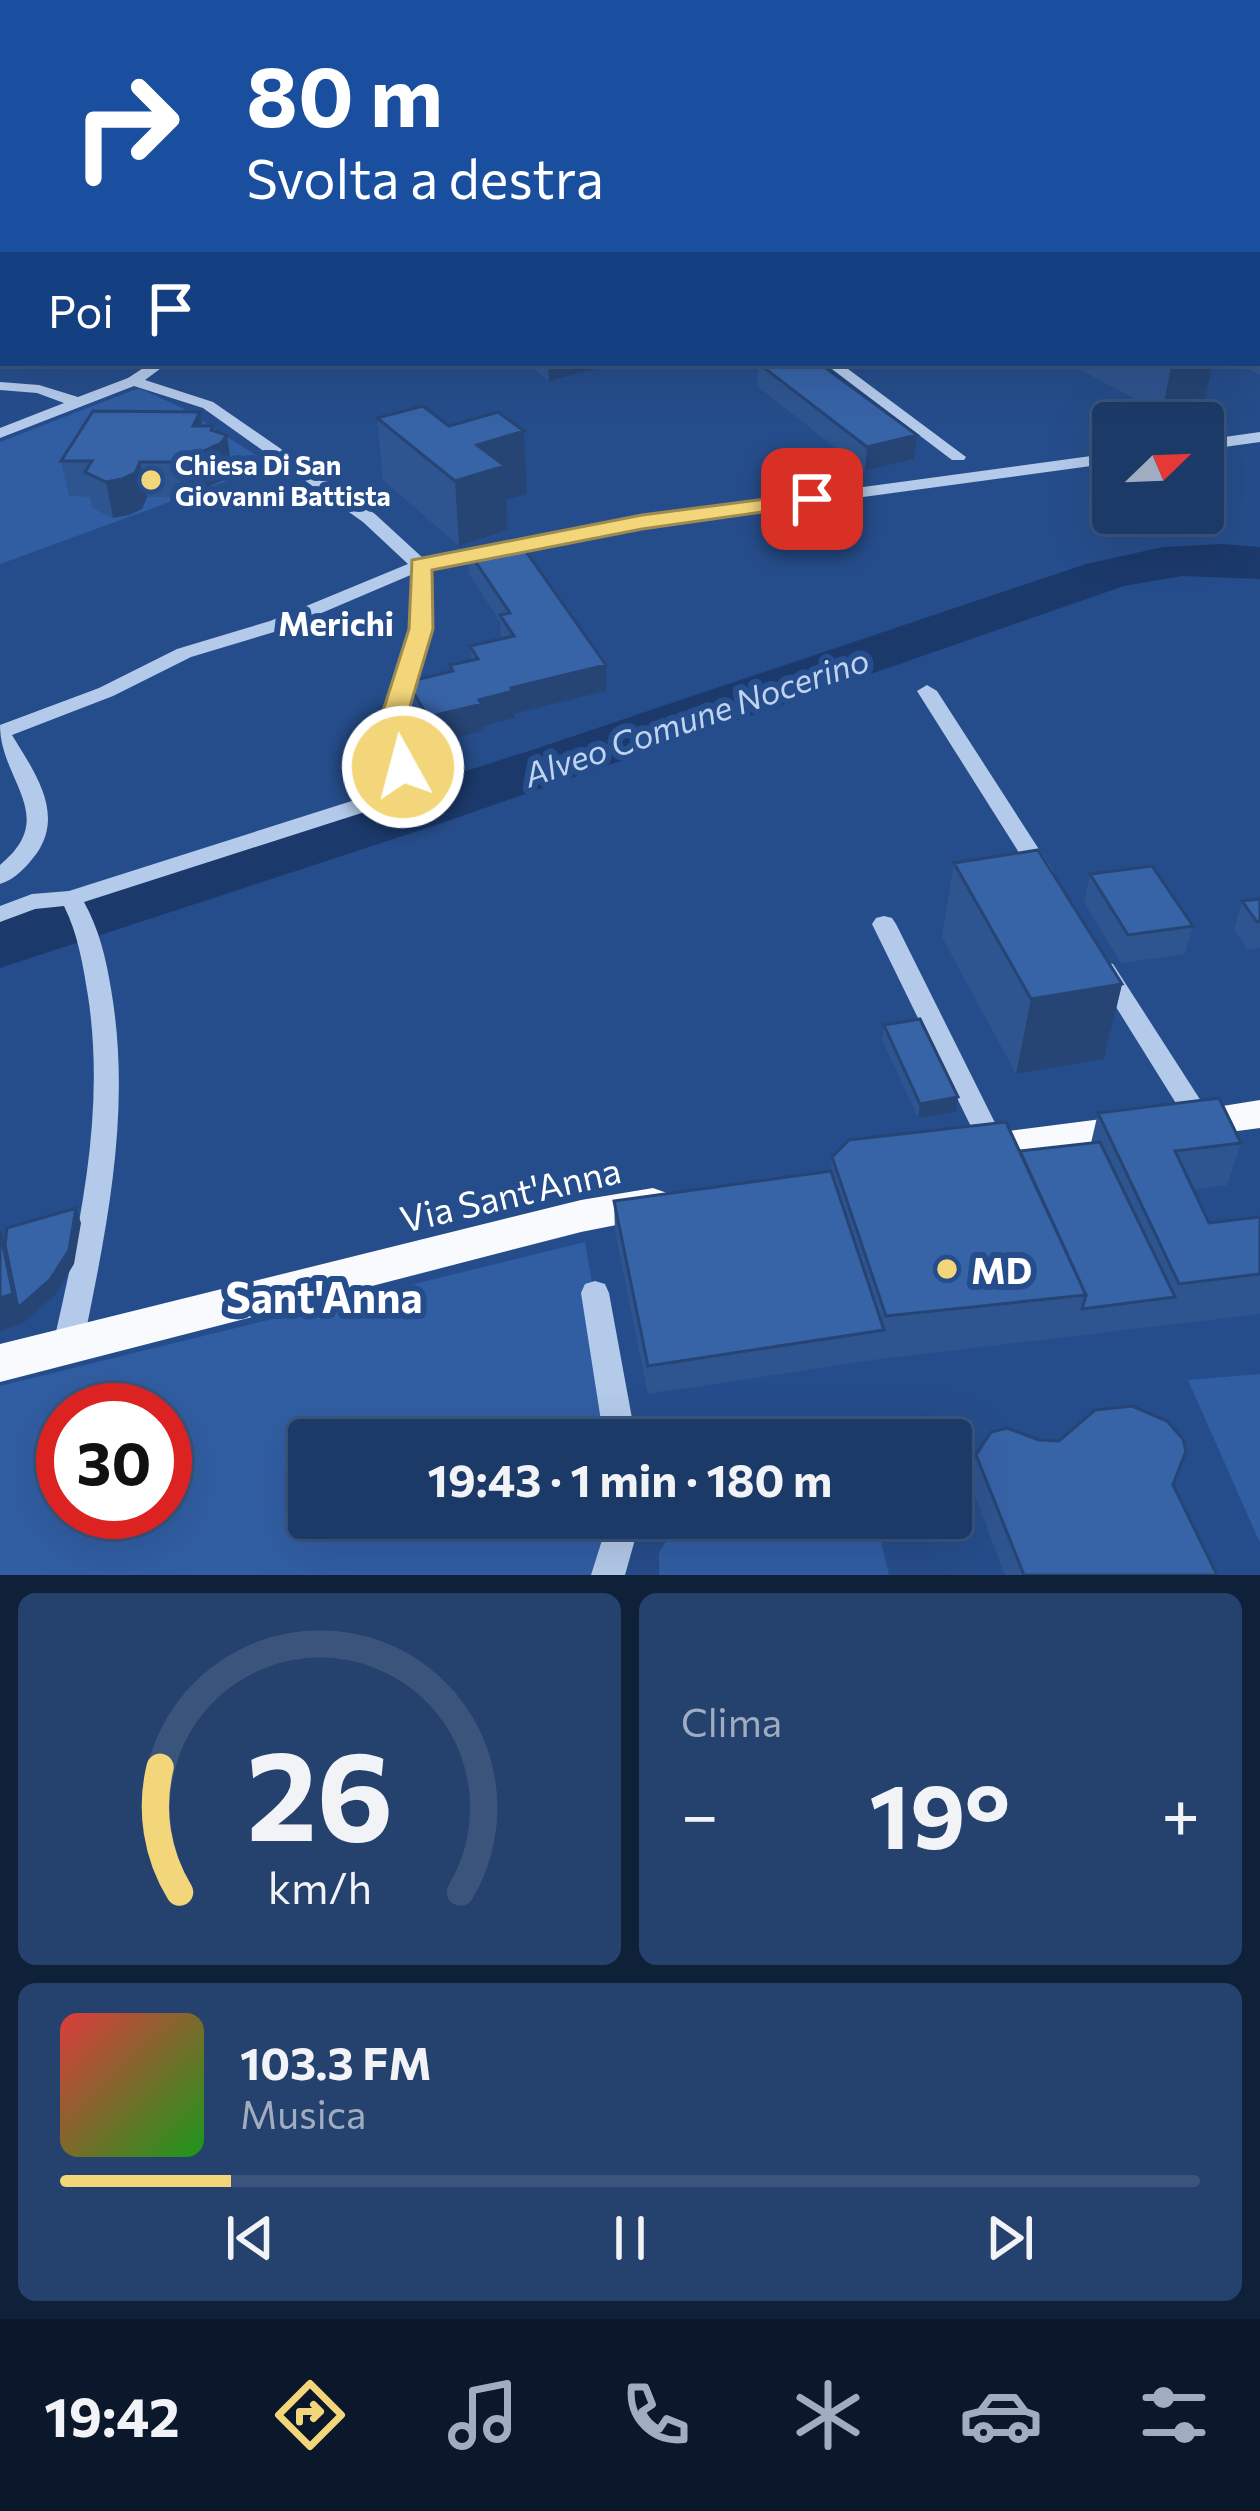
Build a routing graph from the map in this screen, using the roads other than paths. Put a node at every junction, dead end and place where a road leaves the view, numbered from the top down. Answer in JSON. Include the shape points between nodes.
{"nodes":[{"id":1,"x":156,"y":366,"type":"edge"},
{"id":2,"x":835,"y":366,"type":"edge"},
{"id":3,"x":133,"y":381,"type":"junction"},
{"id":4,"x":0,"y":386,"type":"edge"},
{"id":5,"x":79,"y":403,"type":"junction"},
{"id":6,"x":0,"y":433,"type":"edge"},
{"id":7,"x":1260,"y":437,"type":"edge"},
{"id":8,"x":1224,"y":442,"type":"edge"},
{"id":9,"x":958,"y":457,"type":"dead end"},
{"id":10,"x":1092,"y":461,"type":"edge"},
{"id":11,"x":420,"y":565,"type":"junction"},
{"id":12,"x":927,"y":691,"type":"dead end"},
{"id":13,"x":0,"y":732,"type":"edge"},
{"id":14,"x":0,"y":877,"type":"edge"},
{"id":15,"x":1057,"y":895,"type":"edge"},
{"id":16,"x":74,"y":903,"type":"junction"},
{"id":17,"x":0,"y":914,"type":"edge"},
{"id":18,"x":884,"y":925,"type":"dead end"},
{"id":19,"x":1087,"y":942,"type":"edge"},
{"id":20,"x":1260,"y":1114,"type":"edge"},
{"id":21,"x":1201,"y":1122,"type":"junction"},
{"id":22,"x":995,"y":1148,"type":"junction"},
{"id":23,"x":949,"y":1155,"type":"edge"},
{"id":24,"x":696,"y":1197,"type":"edge"},
{"id":25,"x":595,"y":1293,"type":"dead end"},
{"id":26,"x":68,"y":1345,"type":"junction"},
{"id":27,"x":0,"y":1364,"type":"edge"},
{"id":28,"x":616,"y":1419,"type":"edge"},
{"id":29,"x":619,"y":1539,"type":"edge"},
{"id":30,"x":608,"y":1575,"type":"edge"}],
"edges":[{"from":1,"to":3,"type":"street"},
{"from":2,"to":9,"type":"street"},
{"from":3,"to":5,"type":"street"},
{"from":3,"to":11,"type":"street","via":[[208,405],[369,518]]},
{"from":4,"to":5,"type":"street"},
{"from":5,"to":6,"type":"street"},
{"from":7,"to":8,"type":"street"},
{"from":10,"to":11,"type":"street","via":[[642,522]]},
{"from":11,"to":13,"type":"street"},
{"from":11,"to":16,"type":"street","via":[[421,629],[390,730],[403,767],[396,784],[367,805]]},
{"from":12,"to":15,"type":"street"},
{"from":13,"to":14,"type":"street","via":[[37,794],[40,823],[21,861]]},
{"from":16,"to":17,"type":"street","via":[[32,902]]},
{"from":16,"to":26,"type":"street","via":[[106,1017],[105,1165]]},
{"from":18,"to":22,"type":"street"},
{"from":19,"to":21,"type":"street"},
{"from":20,"to":21,"type":"main road"},
{"from":21,"to":22,"type":"main road"},
{"from":22,"to":23,"type":"main road"},
{"from":24,"to":26,"type":"main road","name":"Via Sant'Anna","via":[[581,1216]]},
{"from":25,"to":28,"type":"street"},
{"from":26,"to":27,"type":"main road","name":"Via Sant'Anna"},
{"from":29,"to":30,"type":"street"}]}
